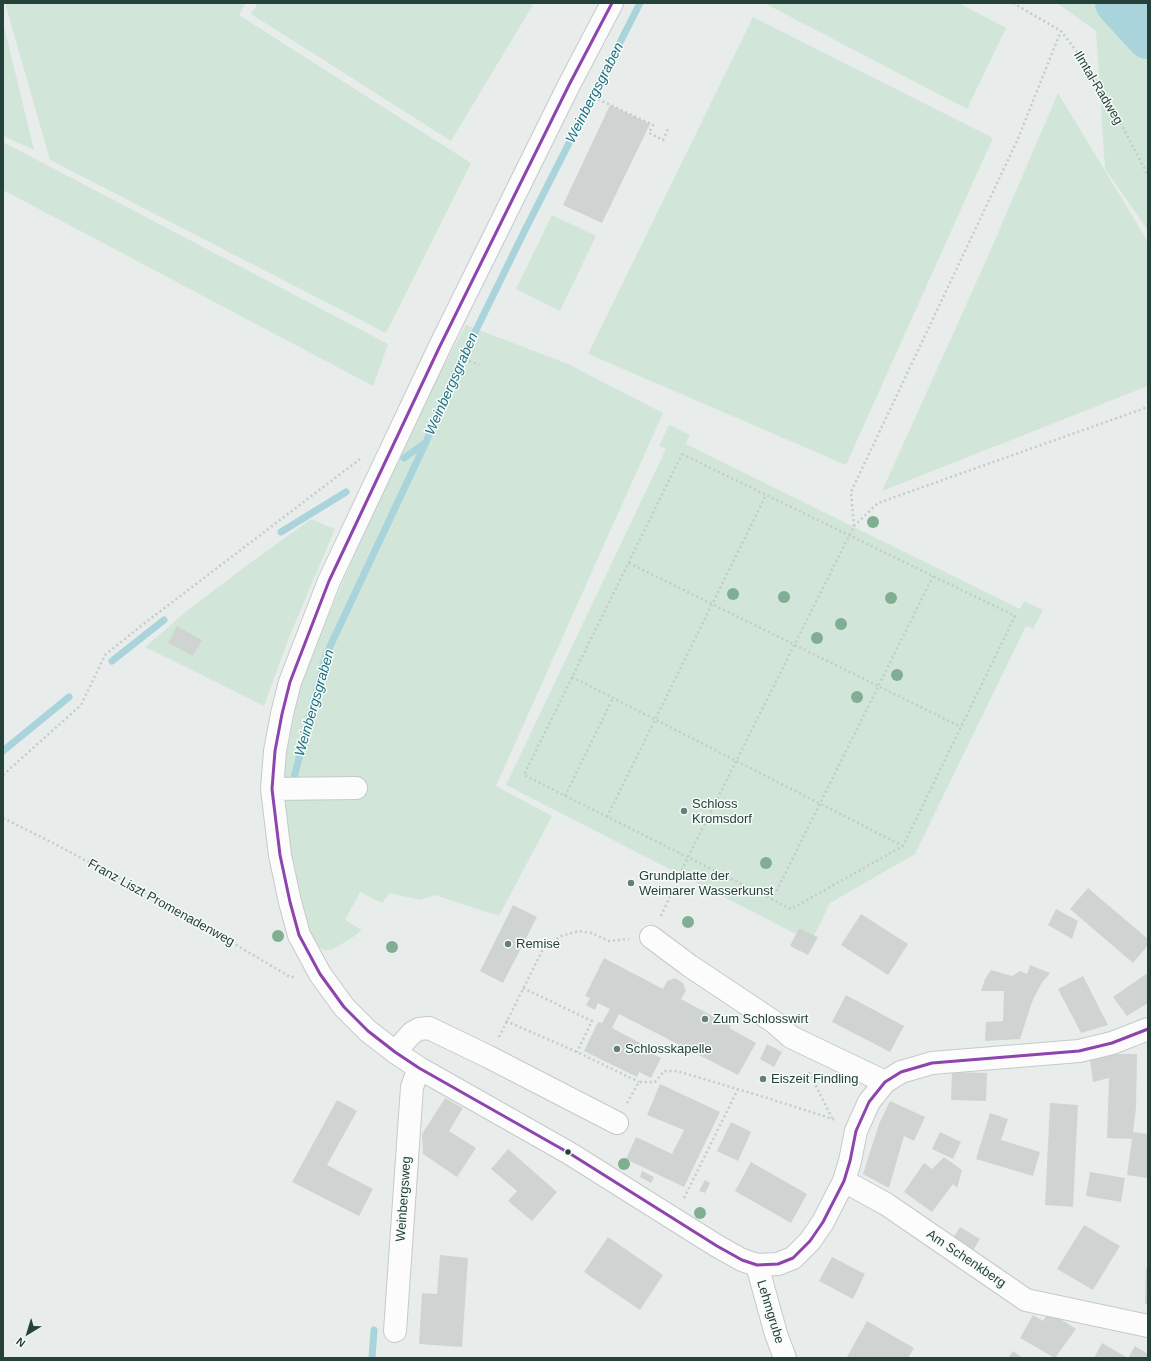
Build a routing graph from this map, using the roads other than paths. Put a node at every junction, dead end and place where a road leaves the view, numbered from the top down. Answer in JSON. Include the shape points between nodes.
{"nodes":[{"id":1,"x":612,"y":3,"type":"edge"},
{"id":2,"x":356,"y":788,"type":"dead end"},
{"id":3,"x":272,"y":789,"type":"junction"},
{"id":4,"x":651,"y":937,"type":"road end"},
{"id":5,"x":1148,"y":1029,"type":"edge"},
{"id":6,"x":395,"y":1052,"type":"junction"},
{"id":7,"x":419,"y":1068,"type":"junction"},
{"id":8,"x":885,"y":1082,"type":"junction"},
{"id":9,"x":617,"y":1123,"type":"road end"},
{"id":10,"x":844,"y":1181,"type":"junction"},
{"id":11,"x":757,"y":1265,"type":"junction"},
{"id":12,"x":1148,"y":1326,"type":"edge"},
{"id":13,"x":396,"y":1331,"type":"dead end"},
{"id":14,"x":785,"y":1358,"type":"edge"}],
"edges":[{"from":1,"to":3,"type":"street","via":[[439,348],[329,581],[290,682],[275,751]]},
{"from":2,"to":3,"type":"street"},
{"from":3,"to":6,"type":"street","via":[[280,855],[299,935],[320,974],[344,1006],[368,1031]]},
{"from":4,"to":8,"type":"street","via":[[774,1022],[791,1037]]},
{"from":5,"to":8,"type":"street","via":[[1112,1043],[1079,1051],[932,1063],[901,1072]]},
{"from":6,"to":7,"type":"street"},
{"from":6,"to":9,"type":"street","via":[[412,1033],[429,1028]]},
{"from":7,"to":11,"type":"street","via":[[569,1153],[742,1260]]},
{"from":7,"to":13,"type":"street","name":"Weinbergsweg","via":[[412,1087]]},
{"from":8,"to":10,"type":"street","via":[[869,1102],[856,1130]]},
{"from":10,"to":11,"type":"street","via":[[823,1222],[810,1241],[793,1258],[778,1264]]},
{"from":10,"to":12,"type":"street","name":"Am Schenkberg","via":[[886,1204],[1026,1300]]},
{"from":11,"to":14,"type":"street","name":"Lehmgrube"}]}
